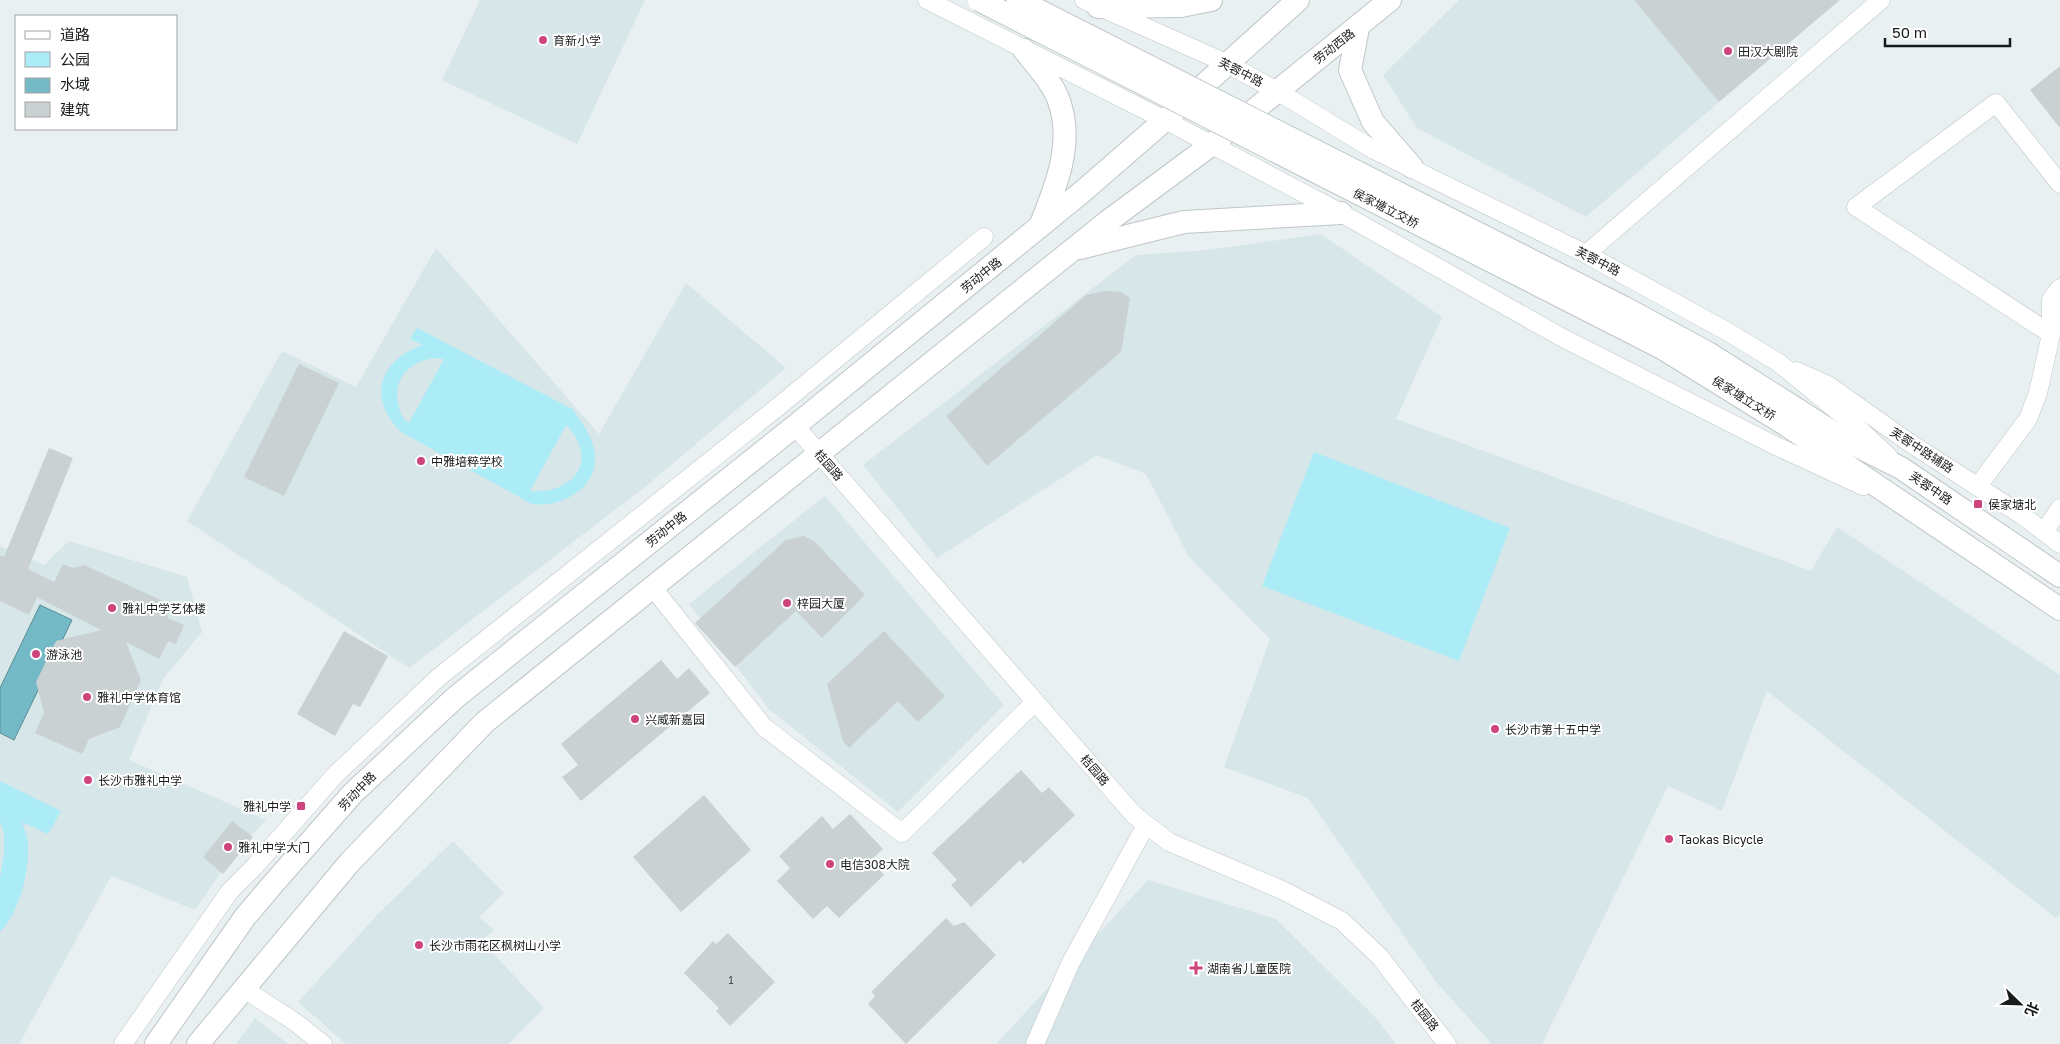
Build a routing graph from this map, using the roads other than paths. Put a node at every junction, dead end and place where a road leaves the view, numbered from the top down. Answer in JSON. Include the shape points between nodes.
{"nodes":[{"id":1,"x":927,"y":0,"type":"edge"},
{"id":2,"x":979,"y":0,"type":"edge"},
{"id":3,"x":1018,"y":0,"type":"edge"},
{"id":4,"x":1211,"y":0,"type":"edge"},
{"id":5,"x":1298,"y":0,"type":"edge"},
{"id":6,"x":1390,"y":0,"type":"edge"},
{"id":7,"x":1881,"y":0,"type":"edge"},
{"id":8,"x":1091,"y":4,"type":"edge"},
{"id":9,"x":1358,"y":28,"type":"junction"},
{"id":10,"x":1024,"y":50,"type":"junction"},
{"id":11,"x":1226,"y":63,"type":"junction"},
{"id":12,"x":1277,"y":91,"type":"junction"},
{"id":13,"x":1165,"y":120,"type":"junction"},
{"id":14,"x":1211,"y":145,"type":"junction"},
{"id":15,"x":1412,"y":167,"type":"junction"},
{"id":16,"x":2060,"y":184,"type":"edge"},
{"id":17,"x":1341,"y":213,"type":"junction"},
{"id":18,"x":1041,"y":225,"type":"junction"},
{"id":19,"x":984,"y":237,"type":"dead end"},
{"id":20,"x":1072,"y":250,"type":"junction"},
{"id":21,"x":1586,"y":254,"type":"junction"},
{"id":22,"x":2060,"y":288,"type":"edge"},
{"id":23,"x":2051,"y":334,"type":"junction"},
{"id":24,"x":1779,"y":364,"type":"junction"},
{"id":25,"x":1793,"y":418,"type":"junction"},
{"id":26,"x":795,"y":426,"type":"junction"},
{"id":27,"x":820,"y":455,"type":"junction"},
{"id":28,"x":1901,"y":468,"type":"junction"},
{"id":29,"x":1978,"y":486,"type":"junction"},
{"id":30,"x":1905,"y":505,"type":"junction"},
{"id":31,"x":2060,"y":508,"type":"edge"},
{"id":32,"x":2044,"y":532,"type":"junction"},
{"id":33,"x":2060,"y":544,"type":"edge"},
{"id":34,"x":2060,"y":576,"type":"edge"},
{"id":35,"x":653,"y":588,"type":"junction"},
{"id":36,"x":2060,"y":608,"type":"edge"},
{"id":37,"x":1035,"y":702,"type":"junction"},
{"id":38,"x":1146,"y":825,"type":"junction"},
{"id":39,"x":244,"y":989,"type":"junction"},
{"id":40,"x":123,"y":1044,"type":"edge"},
{"id":41,"x":156,"y":1044,"type":"edge"},
{"id":42,"x":198,"y":1044,"type":"edge"},
{"id":43,"x":323,"y":1044,"type":"edge"},
{"id":44,"x":1035,"y":1044,"type":"edge"},
{"id":45,"x":1446,"y":1044,"type":"edge"}],
"edges":[{"from":1,"to":10,"type":"street"},
{"from":2,"to":25,"type":"main road","name":"侯家塘立交桥","bridge":true},
{"from":3,"to":25,"type":"main road","name":"侯家塘立交桥","bridge":true,"via":[[1623,307],[1708,353]]},
{"from":4,"to":8,"type":"main road","via":[[1180,6]]},
{"from":5,"to":11,"type":"main road"},
{"from":6,"to":9,"type":"main road","name":"劳动西路"},
{"from":7,"to":21,"type":"street"},
{"from":8,"to":11,"type":"street","name":"芙蓉中路"},
{"from":9,"to":12,"type":"main road","name":"劳动西路"},
{"from":9,"to":15,"type":"main road","via":[[1350,70],[1373,122]]},
{"from":10,"to":13,"type":"street"},
{"from":10,"to":18,"type":"main road","via":[[1046,78],[1059,102],[1065,141],[1059,178]]},
{"from":11,"to":12,"type":"street","name":"芙蓉中路"},
{"from":11,"to":13,"type":"main road","name":"劳动中路"},
{"from":12,"to":14,"type":"main road"},
{"from":12,"to":15,"type":"street","name":"芙蓉中路","via":[[1374,150]]},
{"from":13,"to":14,"type":"street"},
{"from":13,"to":18,"type":"main road","name":"劳动中路"},
{"from":14,"to":17,"type":"street"},
{"from":14,"to":20,"type":"main road"},
{"from":15,"to":21,"type":"street","name":"芙蓉中路"},
{"from":16,"to":23,"type":"street","via":[[1996,103],[1856,207]]},
{"from":17,"to":20,"type":"main road","via":[[1184,222]]},
{"from":17,"to":30,"type":"street","via":[[1561,337],[1776,446]]},
{"from":18,"to":26,"type":"main road","name":"劳动中路"},
{"from":19,"to":40,"type":"street","via":[[418,697],[335,775],[230,891]]},
{"from":20,"to":27,"type":"main road"},
{"from":21,"to":24,"type":"street","name":"芙蓉中路","via":[[1728,332]]},
{"from":22,"to":23,"type":"street","via":[[2051,300]]},
{"from":23,"to":29,"type":"street","via":[[2038,393],[2028,419]]},
{"from":24,"to":28,"type":"street","name":"芙蓉中路","via":[[1857,427]]},
{"from":24,"to":29,"type":"street","name":"芙蓉中路辅路","via":[[1828,385],[1907,442]]},
{"from":25,"to":28,"type":"main road"},
{"from":25,"to":30,"type":"main road"},
{"from":26,"to":27,"type":"street","name":"桔园路"},
{"from":26,"to":41,"type":"main road","name":"劳动中路","via":[[456,696],[353,793],[245,916]]},
{"from":27,"to":35,"type":"main road"},
{"from":27,"to":37,"type":"street","name":"桔园路"},
{"from":28,"to":34,"type":"main road","name":"芙蓉中路"},
{"from":29,"to":32,"type":"street","name":"芙蓉中路辅路"},
{"from":30,"to":36,"type":"main road"},
{"from":31,"to":32,"type":"street"},
{"from":32,"to":33,"type":"street","name":"芙蓉中路辅路"},
{"from":35,"to":37,"type":"street","via":[[764,726],[902,833]]},
{"from":35,"to":39,"type":"main road","via":[[485,722],[350,862]]},
{"from":37,"to":38,"type":"street","name":"桔园路"},
{"from":38,"to":44,"type":"street","via":[[1070,964]]},
{"from":38,"to":45,"type":"street","name":"桔园路","via":[[1169,842],[1282,890],[1342,921],[1380,957]]},
{"from":39,"to":42,"type":"main road"},
{"from":39,"to":43,"type":"street"}]}
